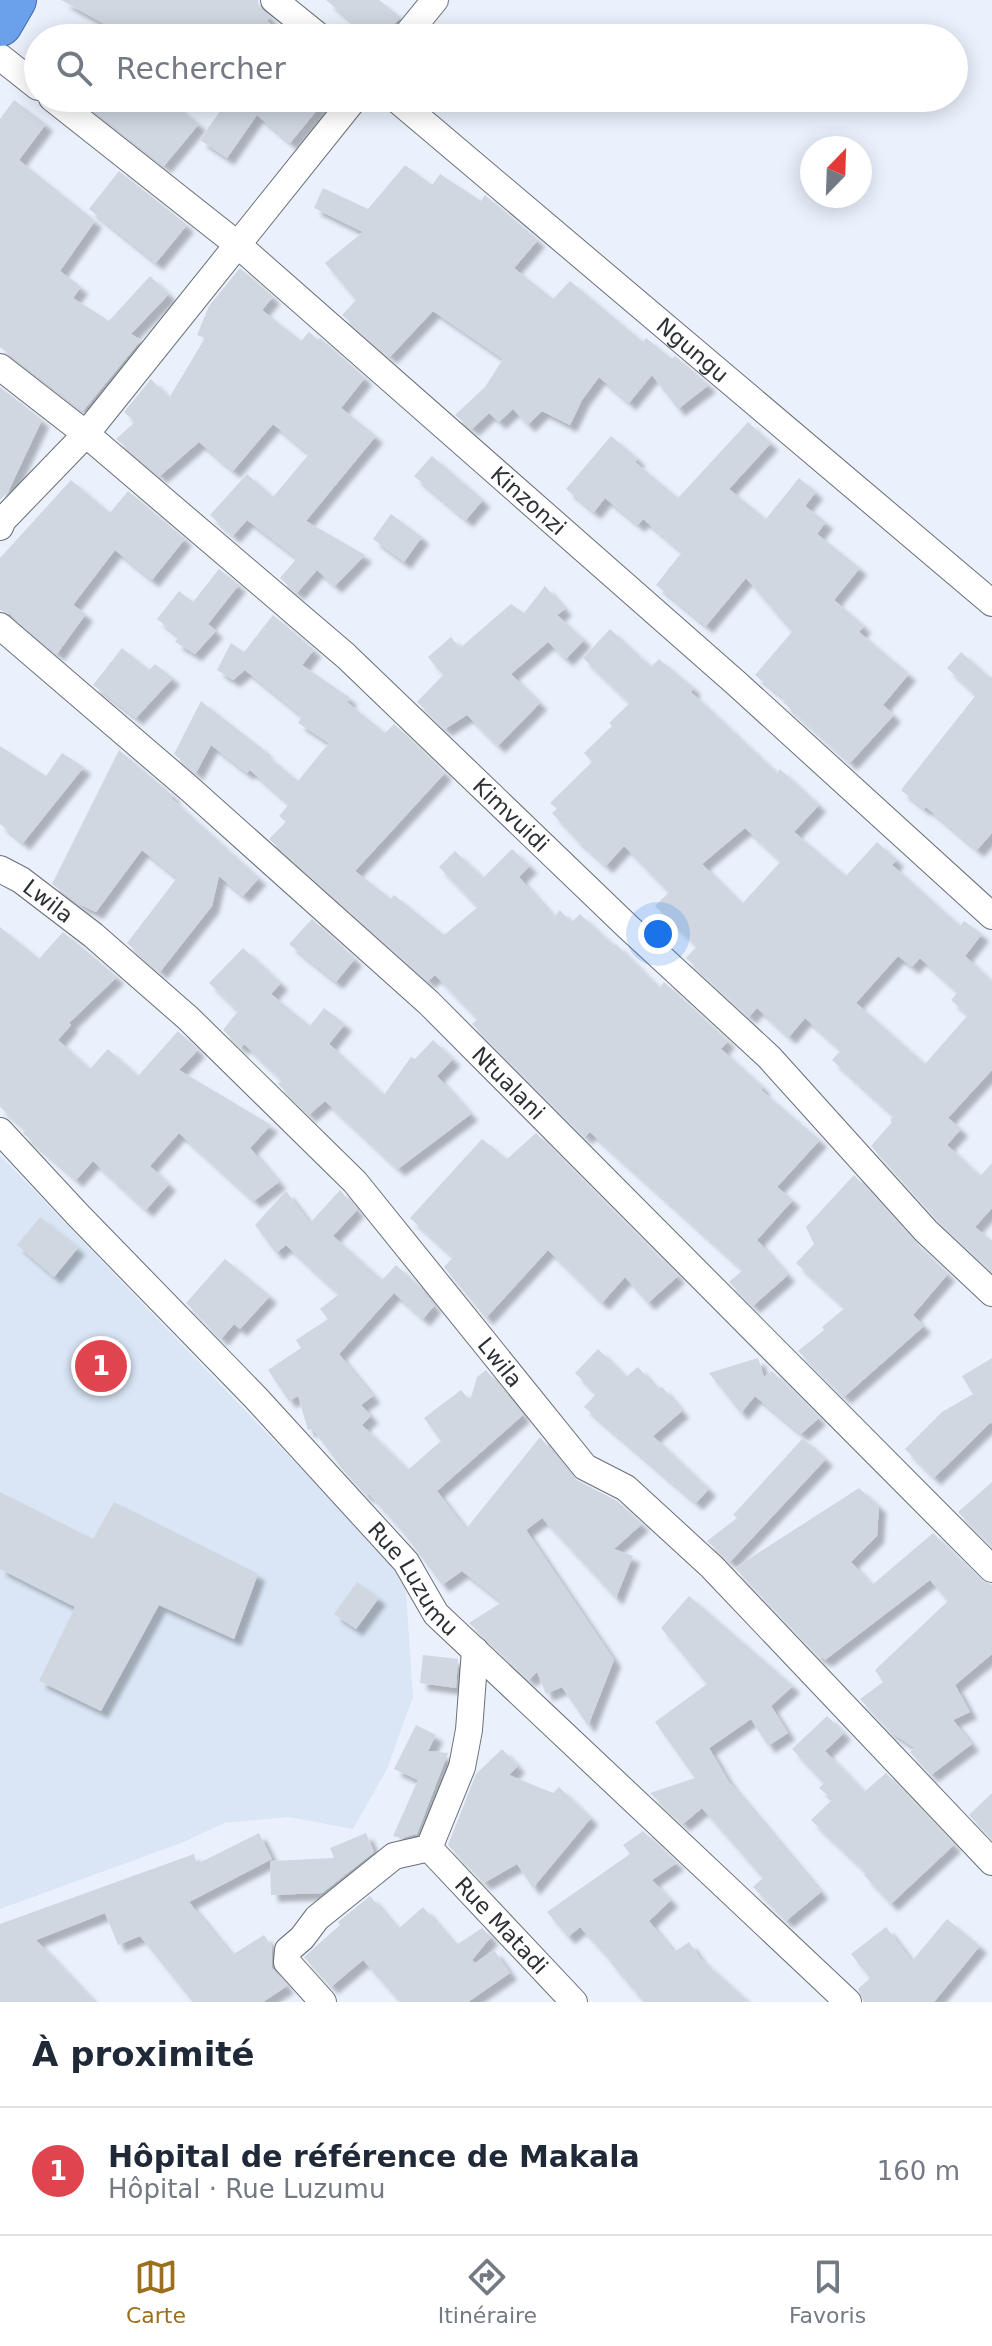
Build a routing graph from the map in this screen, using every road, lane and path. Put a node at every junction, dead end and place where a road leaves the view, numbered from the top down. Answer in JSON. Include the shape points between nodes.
{"nodes":[{"id":1,"x":14,"y":0,"type":"edge"},
{"id":2,"x":274,"y":0,"type":"edge"},
{"id":3,"x":435,"y":0,"type":"edge"},
{"id":4,"x":0,"y":24,"type":"edge"},
{"id":5,"x":304,"y":24,"type":"edge"},
{"id":6,"x":415,"y":24,"type":"edge"},
{"id":7,"x":0,"y":57,"type":"edge"},
{"id":8,"x":24,"y":76,"type":"edge"},
{"id":9,"x":70,"y":112,"type":"edge"},
{"id":10,"x":344,"y":112,"type":"edge"},
{"id":11,"x":412,"y":112,"type":"edge"},
{"id":12,"x":238,"y":245,"type":"junction"},
{"id":13,"x":0,"y":367,"type":"edge"},
{"id":14,"x":86,"y":434,"type":"junction"},
{"id":15,"x":0,"y":527,"type":"edge"},
{"id":16,"x":992,"y":603,"type":"edge"},
{"id":17,"x":0,"y":626,"type":"edge"},
{"id":18,"x":0,"y":869,"type":"edge"},
{"id":19,"x":992,"y":916,"type":"edge"},
{"id":20,"x":0,"y":1131,"type":"edge"},
{"id":21,"x":992,"y":1293,"type":"edge"},
{"id":22,"x":992,"y":1569,"type":"edge"},
{"id":23,"x":475,"y":1650,"type":"junction"},
{"id":24,"x":429,"y":1848,"type":"junction"},
{"id":25,"x":992,"y":1862,"type":"edge"},
{"id":26,"x":323,"y":2002,"type":"edge"},
{"id":27,"x":574,"y":2002,"type":"edge"},
{"id":28,"x":848,"y":2002,"type":"edge"}],
"edges":[{"from":1,"to":4,"type":"highway"},
{"from":2,"to":5,"type":"street"},
{"from":3,"to":6,"type":"street"},
{"from":7,"to":8,"type":"street"},
{"from":9,"to":12,"type":"street","name":"Kinzonzi"},
{"from":10,"to":12,"type":"street"},
{"from":11,"to":16,"type":"street","name":"Ngungu"},
{"from":12,"to":14,"type":"street"},
{"from":12,"to":19,"type":"street","name":"Kinzonzi"},
{"from":13,"to":14,"type":"street","name":"Kimvuidi"},
{"from":14,"to":15,"type":"street"},
{"from":14,"to":21,"type":"street","name":"Kimvuidi","via":[[346,656],[769,1057],[926,1231]]},
{"from":17,"to":22,"type":"street","name":"Ntualani","via":[[429,1003]]},
{"from":18,"to":25,"type":"street","name":"Lwila","via":[[93,935],[188,1018],[355,1182],[585,1467],[626,1488],[712,1567]]},
{"from":20,"to":23,"type":"street","name":"Rue Luzumu","via":[[256,1398],[406,1562],[436,1614]]},
{"from":23,"to":24,"type":"street","via":[[462,1767]]},
{"from":23,"to":28,"type":"street","name":"Rue Luzumu"},
{"from":24,"to":26,"type":"street","via":[[394,1856],[317,1918],[288,1950],[287,1962]]},
{"from":24,"to":27,"type":"street","name":"Rue Matadi"}]}
